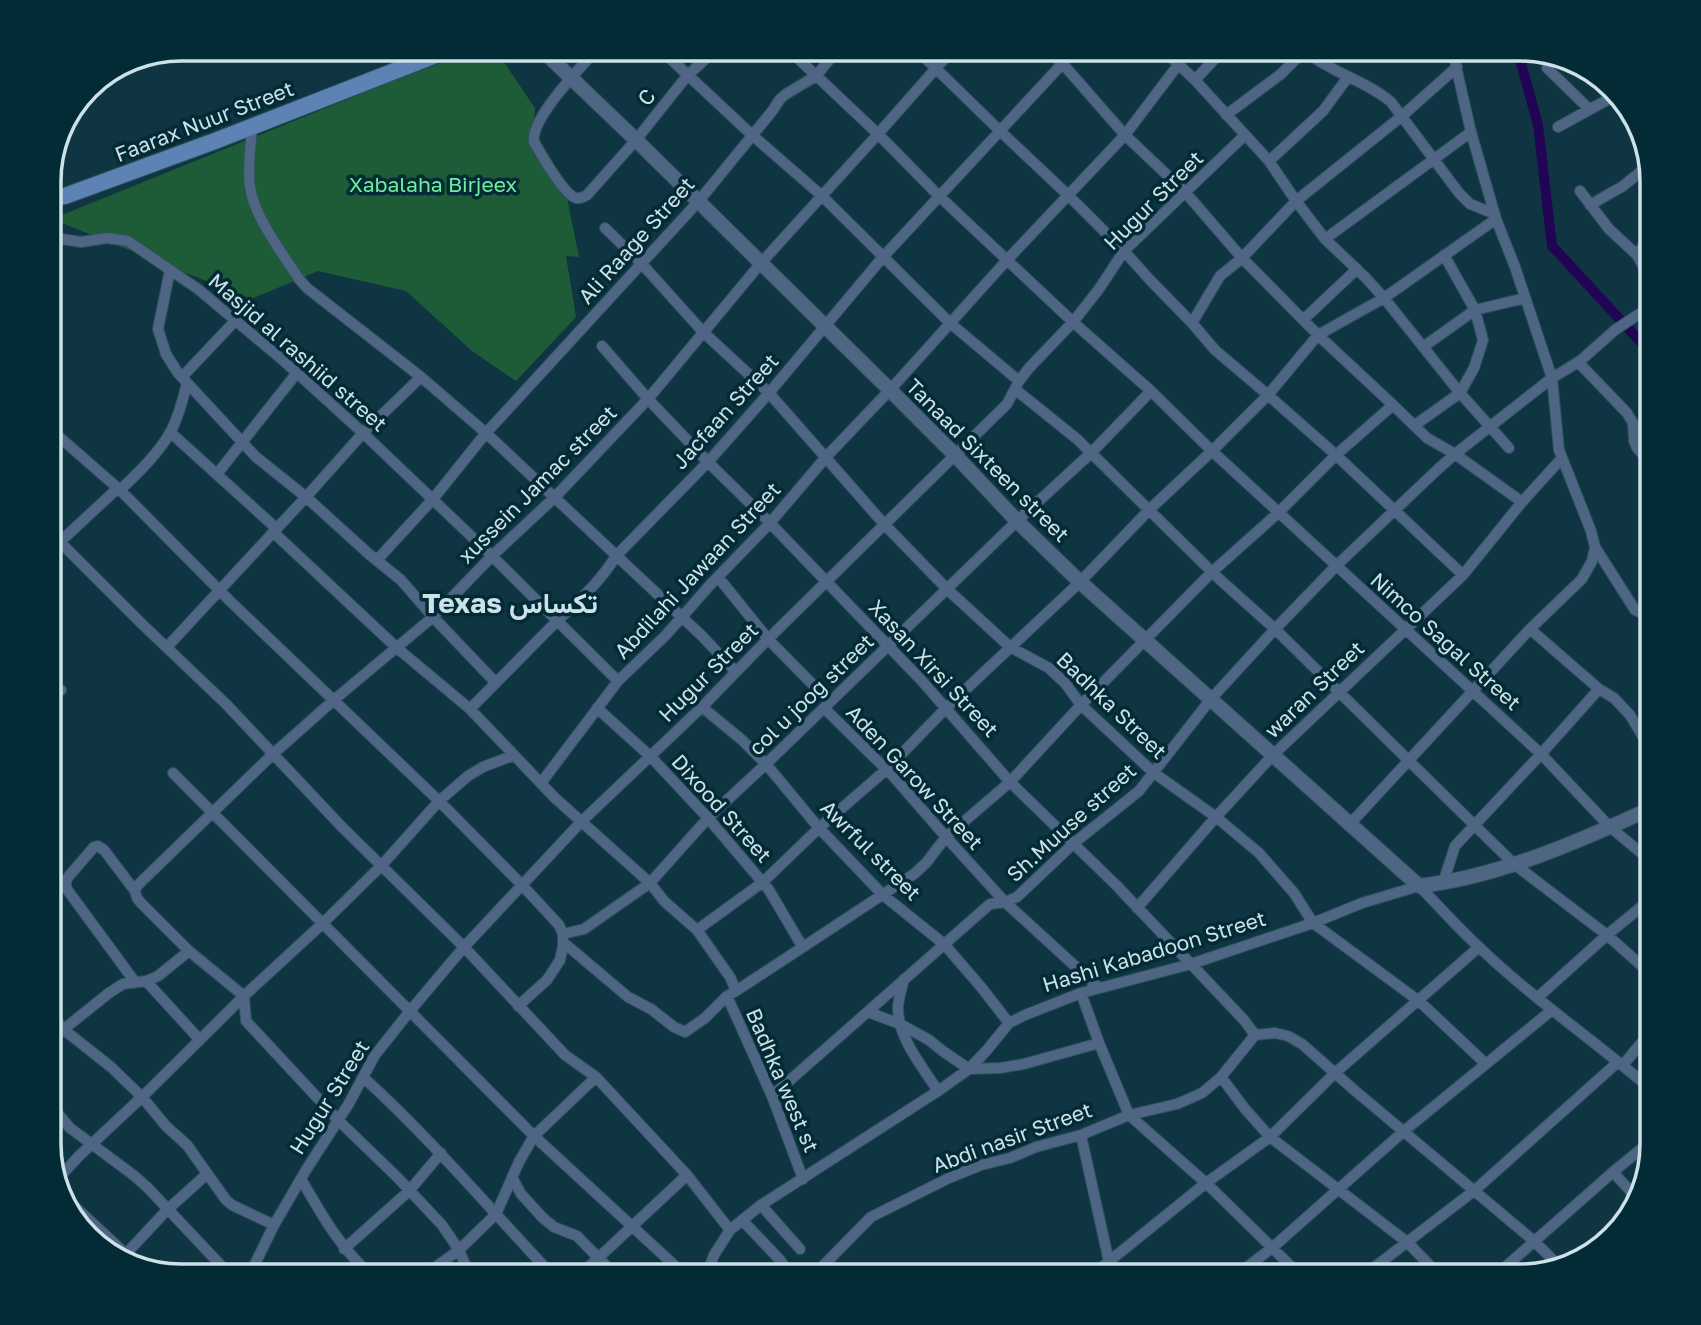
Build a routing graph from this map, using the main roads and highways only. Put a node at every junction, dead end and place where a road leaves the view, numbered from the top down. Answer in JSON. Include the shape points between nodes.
{"nodes":[{"id":1,"x":421,"y":61,"type":"edge"},
{"id":2,"x":62,"y":197,"type":"edge"}],
"edges":[{"from":1,"to":2,"type":"main road","name":"Faarax Nuur Street"}]}
